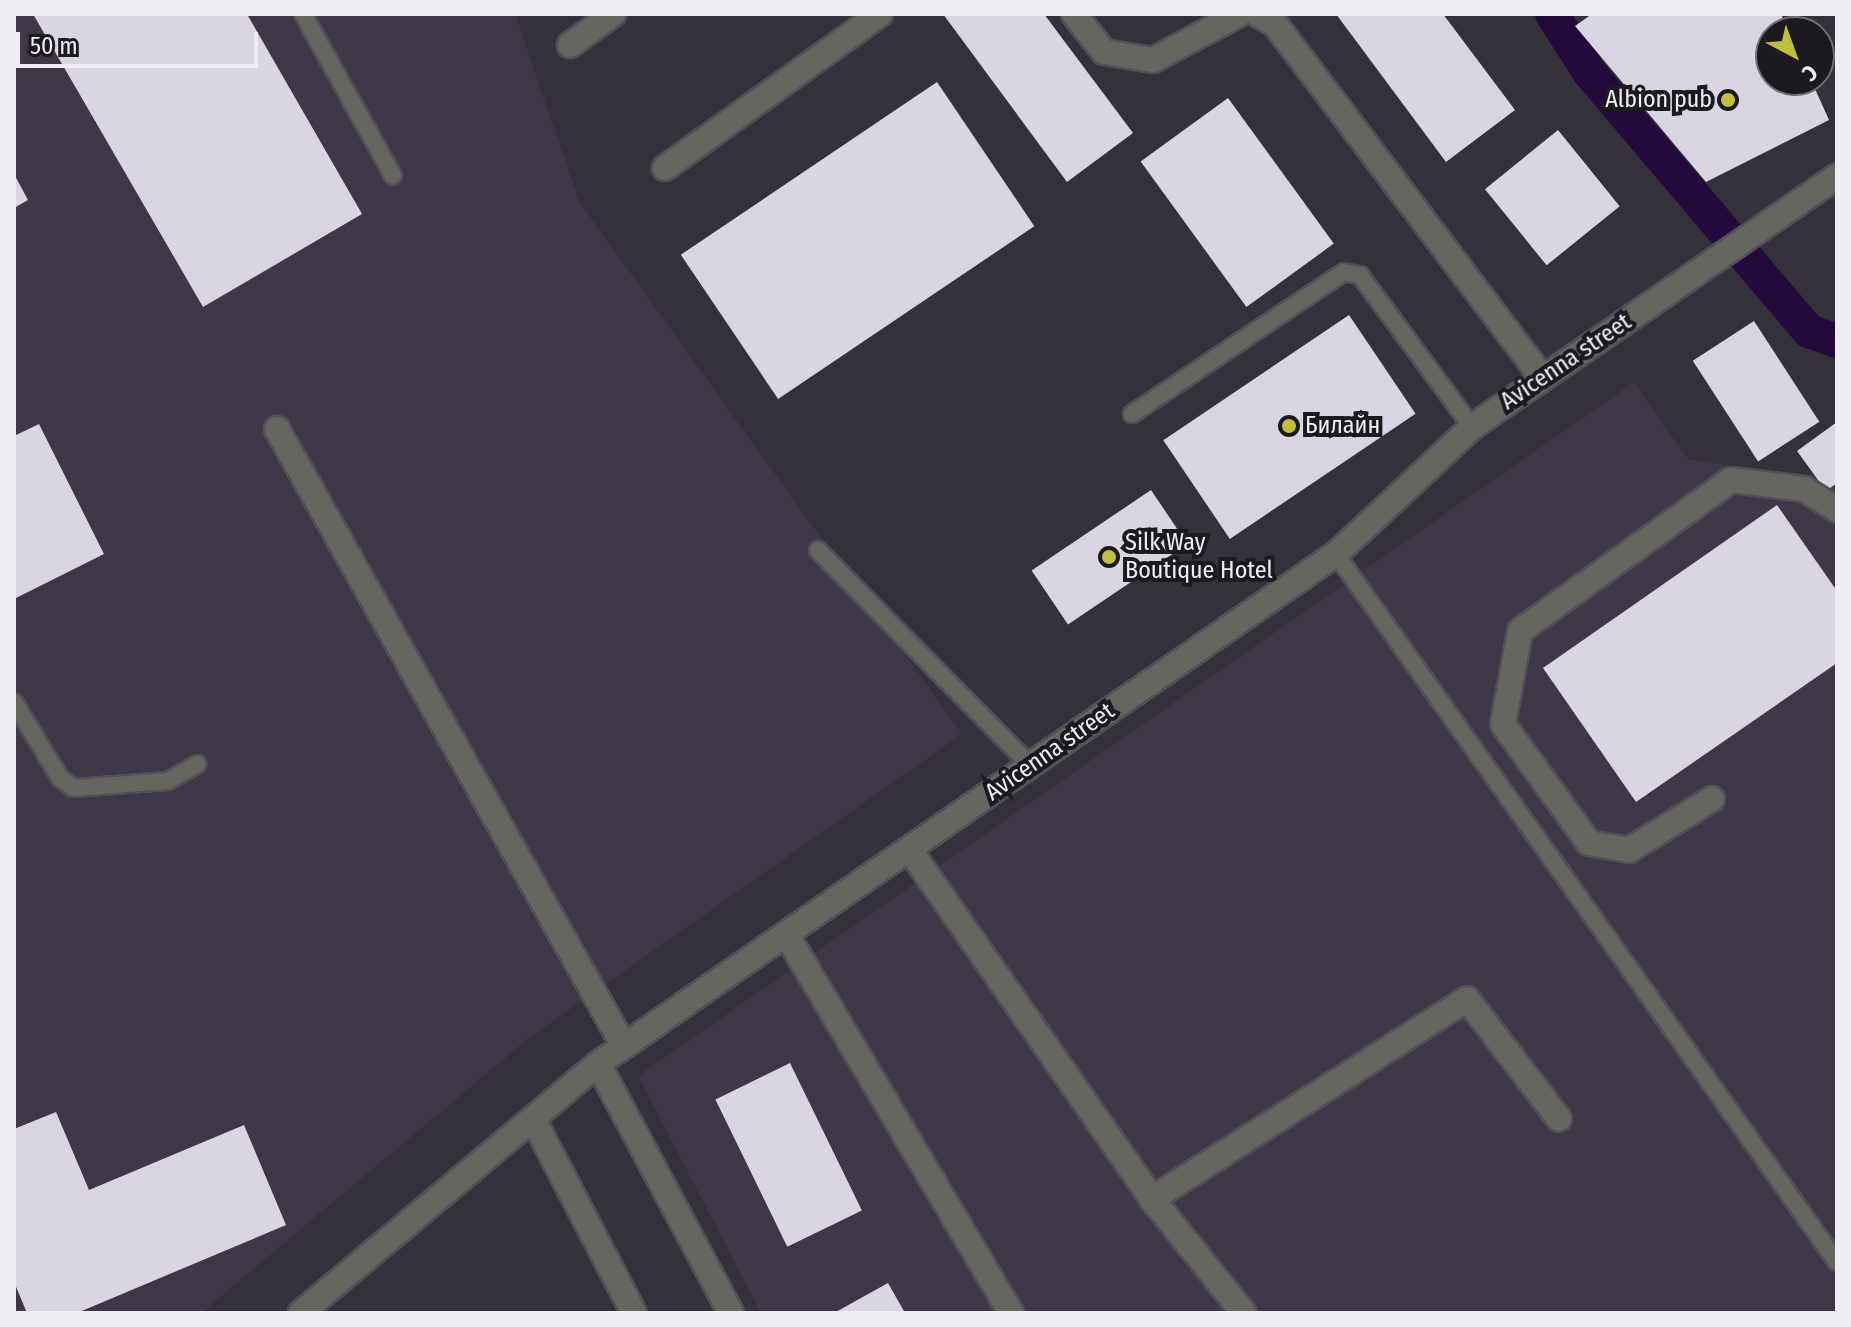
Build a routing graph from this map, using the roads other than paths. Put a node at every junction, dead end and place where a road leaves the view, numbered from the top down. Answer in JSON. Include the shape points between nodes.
{"nodes":[{"id":1,"x":303,"y":14,"type":"edge"},
{"id":2,"x":613,"y":14,"type":"edge"},
{"id":3,"x":880,"y":14,"type":"edge"},
{"id":4,"x":1074,"y":14,"type":"edge"},
{"id":5,"x":1239,"y":14,"type":"edge"},
{"id":6,"x":1257,"y":14,"type":"edge"},
{"id":7,"x":570,"y":45,"type":"dead end"},
{"id":8,"x":665,"y":168,"type":"dead end"},
{"id":9,"x":393,"y":176,"type":"dead end"},
{"id":10,"x":1837,"y":176,"type":"edge"},
{"id":11,"x":1543,"y":378,"type":"junction"},
{"id":12,"x":1132,"y":414,"type":"dead end"},
{"id":13,"x":1472,"y":427,"type":"junction"},
{"id":14,"x":277,"y":429,"type":"dead end"},
{"id":15,"x":1837,"y":510,"type":"edge"},
{"id":16,"x":818,"y":550,"type":"dead end"},
{"id":17,"x":1336,"y":554,"type":"junction"},
{"id":18,"x":14,"y":702,"type":"edge"},
{"id":19,"x":197,"y":764,"type":"dead end"},
{"id":20,"x":1030,"y":765,"type":"junction"},
{"id":21,"x":1712,"y":799,"type":"dead end"},
{"id":22,"x":909,"y":849,"type":"junction"},
{"id":23,"x":786,"y":934,"type":"junction"},
{"id":24,"x":624,"y":1046,"type":"junction"},
{"id":25,"x":598,"y":1064,"type":"junction"},
{"id":26,"x":1559,"y":1119,"type":"dead end"},
{"id":27,"x":534,"y":1121,"type":"junction"},
{"id":28,"x":1152,"y":1199,"type":"junction"},
{"id":29,"x":1837,"y":1262,"type":"edge"},
{"id":30,"x":301,"y":1313,"type":"edge"},
{"id":31,"x":634,"y":1313,"type":"edge"},
{"id":32,"x":731,"y":1313,"type":"edge"},
{"id":33,"x":1011,"y":1313,"type":"edge"},
{"id":34,"x":1244,"y":1313,"type":"edge"}],
"edges":[{"from":1,"to":9,"type":"lane"},
{"from":2,"to":7,"type":"street"},
{"from":3,"to":8,"type":"street"},
{"from":4,"to":5,"type":"street","via":[[1104,52],[1153,60]]},
{"from":6,"to":11,"type":"street","via":[[1275,24]]},
{"from":10,"to":11,"type":"street","name":"Avicenna street"},
{"from":11,"to":13,"type":"street","name":"Avicenna street"},
{"from":12,"to":13,"type":"lane","via":[[1344,272],[1360,275]]},
{"from":13,"to":17,"type":"street","name":"Avicenna street"},
{"from":14,"to":24,"type":"street"},
{"from":15,"to":21,"type":"street","via":[[1804,489],[1731,480],[1520,631],[1503,724],[1589,843],[1629,850]]},
{"from":16,"to":20,"type":"lane"},
{"from":17,"to":20,"type":"street","name":"Avicenna street"},
{"from":17,"to":29,"type":"lane"},
{"from":18,"to":19,"type":"lane","via":[[60,778],[74,788],[168,781]]},
{"from":20,"to":22,"type":"street","name":"Avicenna street"},
{"from":22,"to":23,"type":"street","name":"Avicenna street"},
{"from":22,"to":28,"type":"street"},
{"from":23,"to":24,"type":"street","name":"Avicenna street"},
{"from":23,"to":33,"type":"street"},
{"from":24,"to":25,"type":"street","name":"Avicenna street"},
{"from":25,"to":27,"type":"street","name":"Avicenna street"},
{"from":25,"to":32,"type":"street"},
{"from":26,"to":28,"type":"street","via":[[1467,999]]},
{"from":27,"to":30,"type":"street","name":"Avicenna street"},
{"from":27,"to":31,"type":"street"},
{"from":28,"to":34,"type":"street"}]}
